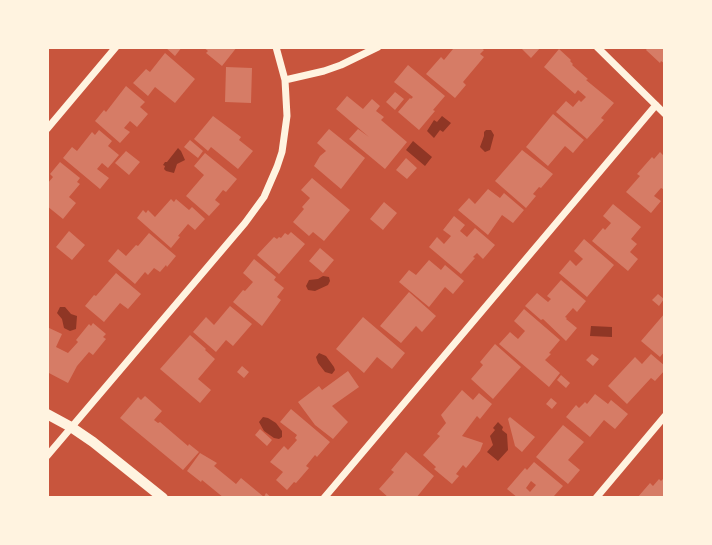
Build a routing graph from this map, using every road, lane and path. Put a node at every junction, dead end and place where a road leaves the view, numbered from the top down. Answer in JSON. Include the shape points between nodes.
{"nodes":[{"id":1,"x":116,"y":47,"type":"edge"},
{"id":2,"x":276,"y":47,"type":"edge"},
{"id":3,"x":378,"y":47,"type":"edge"},
{"id":4,"x":597,"y":47,"type":"edge"},
{"id":5,"x":285,"y":80,"type":"junction"},
{"id":6,"x":656,"y":105,"type":"junction"},
{"id":7,"x":665,"y":114,"type":"edge"},
{"id":8,"x":47,"y":129,"type":"edge"},
{"id":9,"x":47,"y":414,"type":"edge"},
{"id":10,"x":665,"y":416,"type":"edge"},
{"id":11,"x":71,"y":427,"type":"junction"},
{"id":12,"x":47,"y":456,"type":"edge"},
{"id":13,"x":163,"y":498,"type":"edge"},
{"id":14,"x":324,"y":498,"type":"edge"},
{"id":15,"x":596,"y":498,"type":"edge"}],
"edges":[{"from":1,"to":8,"type":"street"},
{"from":2,"to":5,"type":"street"},
{"from":3,"to":5,"type":"street","via":[[341,65]]},
{"from":4,"to":6,"type":"street"},
{"from":5,"to":11,"type":"street","via":[[287,117],[282,152],[264,197]]},
{"from":6,"to":7,"type":"street"},
{"from":6,"to":14,"type":"street"},
{"from":9,"to":11,"type":"street"},
{"from":10,"to":15,"type":"street"},
{"from":11,"to":12,"type":"street"},
{"from":11,"to":13,"type":"street"}]}
